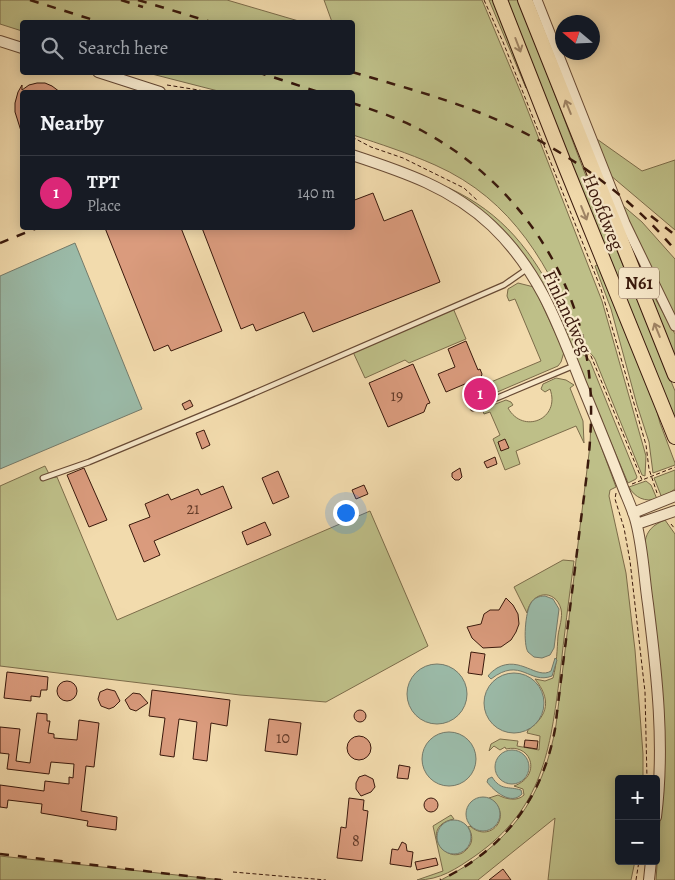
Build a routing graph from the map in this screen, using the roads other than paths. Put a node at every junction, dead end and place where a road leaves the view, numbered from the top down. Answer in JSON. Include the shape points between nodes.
{"nodes":[{"id":1,"x":500,"y":0,"type":"edge"},
{"id":2,"x":525,"y":0,"type":"edge"},
{"id":3,"x":537,"y":0,"type":"edge"},
{"id":4,"x":0,"y":41,"type":"edge"},
{"id":5,"x":20,"y":47,"type":"edge"},
{"id":6,"x":109,"y":75,"type":"edge"},
{"id":7,"x":163,"y":89,"type":"edge"},
{"id":8,"x":355,"y":156,"type":"edge"},
{"id":9,"x":528,"y":268,"type":"junction"},
{"id":10,"x":675,"y":326,"type":"edge"},
{"id":11,"x":574,"y":365,"type":"junction"},
{"id":12,"x":675,"y":376,"type":"edge"},
{"id":13,"x":473,"y":408,"type":"dead end"},
{"id":14,"x":675,"y":437,"type":"edge"},
{"id":15,"x":43,"y":478,"type":"dead end"},
{"id":16,"x":675,"y":496,"type":"edge"},
{"id":17,"x":633,"y":513,"type":"junction"},
{"id":18,"x":670,"y":513,"type":"edge"},
{"id":19,"x":637,"y":524,"type":"junction"},
{"id":20,"x":659,"y":775,"type":"edge"},
{"id":21,"x":651,"y":865,"type":"edge"},
{"id":22,"x":649,"y":880,"type":"edge"}],
"edges":[{"from":1,"to":14,"type":"main road","name":"Hoofdweg","number":"N61","one_way":true},
{"from":12,"to":2,"type":"main road","name":"Hoofdweg","number":"N61","one_way":true},
{"from":3,"to":10,"type":"street","via":[[626,223]]},
{"from":4,"to":5,"type":"street"},
{"from":6,"to":7,"type":"street"},
{"from":8,"to":9,"type":"street","name":"Finlandweg","via":[[408,174],[467,206],[492,226]]},
{"from":9,"to":11,"type":"street","name":"Finlandweg","via":[[553,313]]},
{"from":9,"to":15,"type":"lane","via":[[504,285],[236,401]]},
{"from":11,"to":13,"type":"lane"},
{"from":11,"to":17,"type":"street","name":"Finlandweg"},
{"from":16,"to":17,"type":"street"},
{"from":17,"to":19,"type":"street","name":"Finlandweg"},
{"from":18,"to":19,"type":"street"},
{"from":19,"to":20,"type":"street","name":"Finlandweg","via":[[657,679]]},
{"from":21,"to":22,"type":"street"}]}
